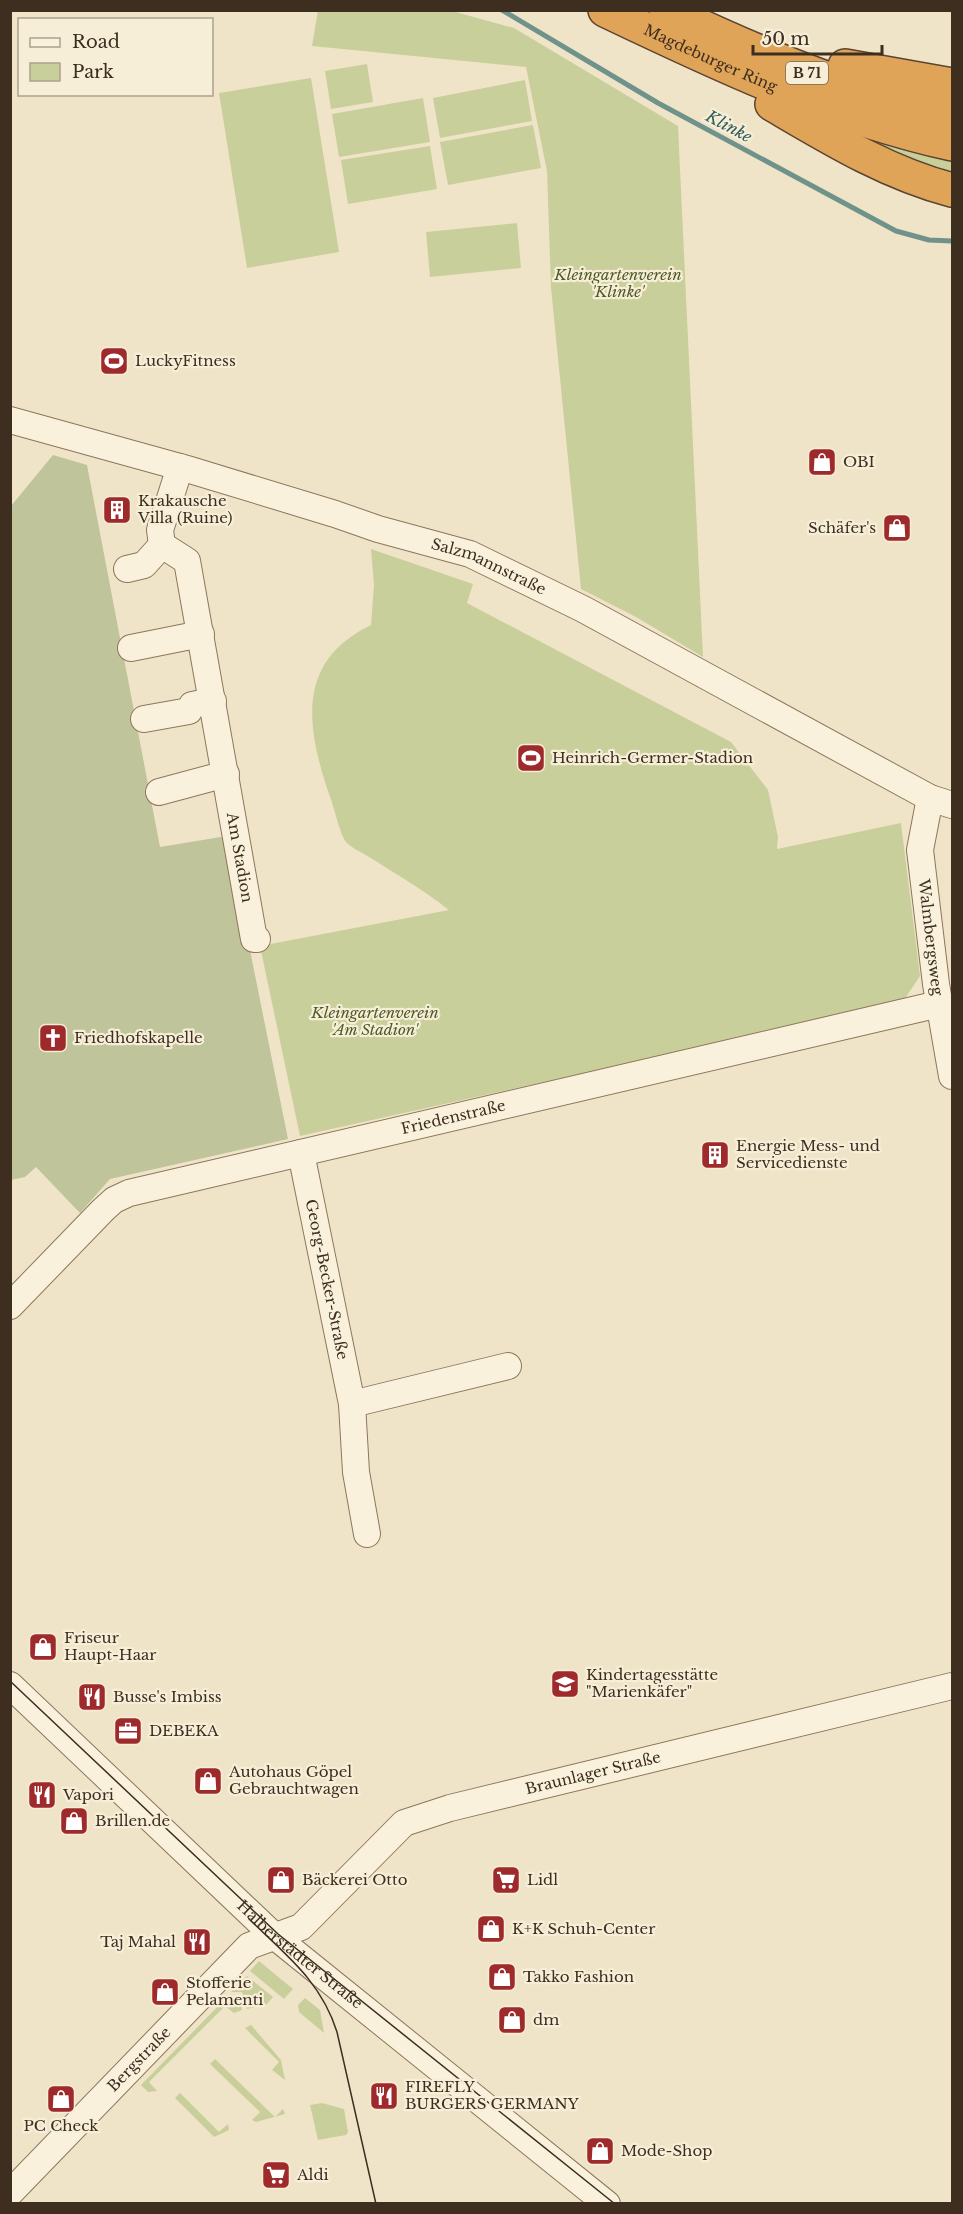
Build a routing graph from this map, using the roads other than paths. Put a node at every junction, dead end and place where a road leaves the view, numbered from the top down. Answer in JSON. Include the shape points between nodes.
{"nodes":[{"id":1,"x":605,"y":10,"type":"edge"},
{"id":2,"x":682,"y":10,"type":"edge"},
{"id":3,"x":694,"y":10,"type":"edge"},
{"id":4,"x":668,"y":21,"type":"edge"},
{"id":5,"x":952,"y":85,"type":"edge"},
{"id":6,"x":952,"y":116,"type":"edge"},
{"id":7,"x":952,"y":144,"type":"edge"},
{"id":8,"x":952,"y":189,"type":"edge"},
{"id":9,"x":10,"y":420,"type":"edge"},
{"id":10,"x":180,"y":467,"type":"junction"},
{"id":11,"x":162,"y":545,"type":"junction"},
{"id":12,"x":127,"y":569,"type":"dead end"},
{"id":13,"x":201,"y":634,"type":"junction"},
{"id":14,"x":131,"y":648,"type":"dead end"},
{"id":15,"x":213,"y":701,"type":"junction"},
{"id":16,"x":144,"y":719,"type":"dead end"},
{"id":17,"x":226,"y":774,"type":"junction"},
{"id":18,"x":159,"y":792,"type":"dead end"},
{"id":19,"x":941,"y":801,"type":"edge"},
{"id":20,"x":256,"y":939,"type":"dead end"},
{"id":21,"x":939,"y":1004,"type":"junction"},
{"id":22,"x":952,"y":1076,"type":"edge"},
{"id":23,"x":301,"y":1153,"type":"junction"},
{"id":24,"x":10,"y":1306,"type":"edge"},
{"id":25,"x":508,"y":1366,"type":"dead end"},
{"id":26,"x":352,"y":1404,"type":"junction"},
{"id":27,"x":367,"y":1534,"type":"dead end"},
{"id":28,"x":10,"y":1685,"type":"edge"},
{"id":29,"x":952,"y":1686,"type":"edge"},
{"id":30,"x":273,"y":1935,"type":"junction"},
{"id":31,"x":10,"y":2193,"type":"edge"},
{"id":32,"x":607,"y":2204,"type":"edge"}],
"edges":[{"from":1,"to":4,"type":"highway","name":"Magdeburger Ring","number":"B 71"},
{"from":2,"to":4,"type":"highway"},
{"from":3,"to":5,"type":"highway","via":[[825,61]]},
{"from":4,"to":6,"type":"highway","name":"Magdeburger Ring","number":"B 71","via":[[827,80]]},
{"from":4,"to":7,"type":"highway","name":"Magdeburger Ring","number":"B 71","via":[[826,108]]},
{"from":4,"to":8,"type":"highway","via":[[696,67],[766,101],[855,152]]},
{"from":9,"to":10,"type":"street","name":"Salzmannstraße"},
{"from":10,"to":11,"type":"street","via":[[160,530]]},
{"from":10,"to":19,"type":"street","name":"Salzmannstraße","via":[[378,530],[470,554],[583,609]]},
{"from":11,"to":12,"type":"street","via":[[144,565]]},
{"from":11,"to":13,"type":"street","name":"Am Stadion","via":[[187,561]]},
{"from":13,"to":14,"type":"street"},
{"from":13,"to":15,"type":"street","name":"Am Stadion"},
{"from":15,"to":16,"type":"street","via":[[192,705],[189,711]]},
{"from":15,"to":17,"type":"street","name":"Am Stadion"},
{"from":17,"to":18,"type":"street"},
{"from":17,"to":20,"type":"street","name":"Am Stadion"},
{"from":19,"to":21,"type":"street","name":"Walmbergsweg","via":[[920,850]]},
{"from":21,"to":22,"type":"street","name":"Walmbergsweg"},
{"from":21,"to":23,"type":"street","name":"Friedenstraße"},
{"from":23,"to":24,"type":"street","name":"Friedenstraße","via":[[119,1197]]},
{"from":23,"to":26,"type":"street","name":"Georg-Becker-Straße"},
{"from":25,"to":26,"type":"street"},
{"from":26,"to":27,"type":"street","name":"Georg-Becker-Straße","via":[[356,1472]]},
{"from":28,"to":30,"type":"street","name":"Halberstädter Straße"},
{"from":29,"to":30,"type":"street","name":"Braunlager Straße","via":[[418,1816],[395,1831],[301,1927]]},
{"from":30,"to":31,"type":"street","name":"Bergstraße","via":[[249,1946]]},
{"from":30,"to":32,"type":"street","name":"Halberstädter Straße"}]}
